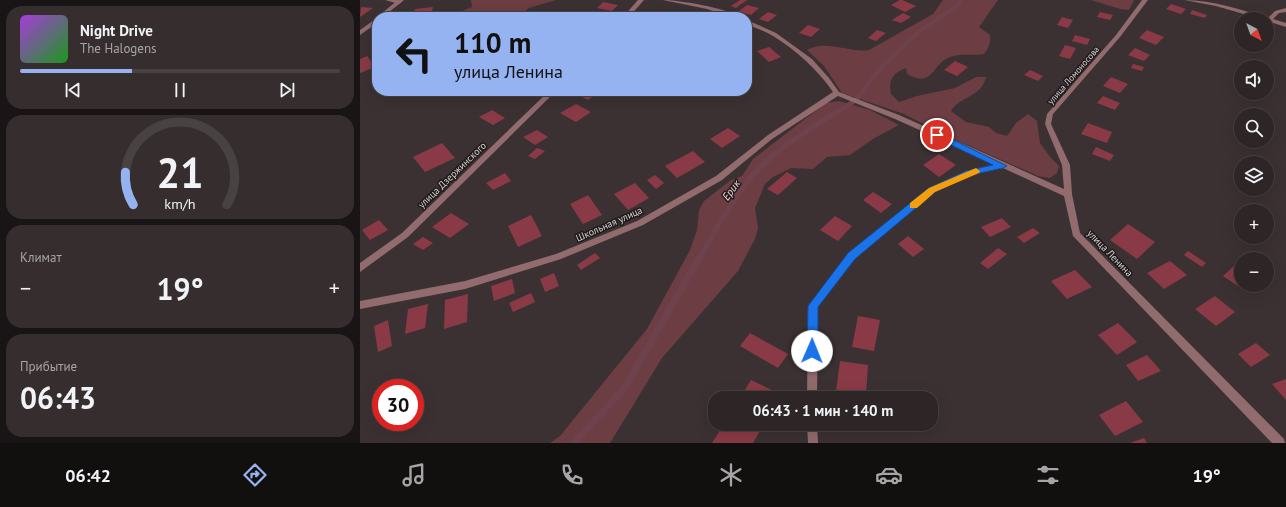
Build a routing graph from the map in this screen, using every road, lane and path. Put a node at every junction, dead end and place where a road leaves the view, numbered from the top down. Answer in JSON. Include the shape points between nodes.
{"nodes":[{"id":1,"x":388,"y":0,"type":"edge"},
{"id":2,"x":641,"y":0,"type":"edge"},
{"id":3,"x":666,"y":0,"type":"edge"},
{"id":4,"x":1145,"y":0,"type":"edge"},
{"id":5,"x":1187,"y":0,"type":"edge"},
{"id":6,"x":400,"y":1,"type":"edge"},
{"id":7,"x":1286,"y":10,"type":"edge"},
{"id":8,"x":386,"y":12,"type":"edge"},
{"id":9,"x":630,"y":12,"type":"edge"},
{"id":10,"x":721,"y":12,"type":"edge"},
{"id":11,"x":1242,"y":12,"type":"edge"},
{"id":12,"x":1274,"y":14,"type":"edge"},
{"id":13,"x":1274,"y":21,"type":"edge"},
{"id":14,"x":372,"y":24,"type":"edge"},
{"id":15,"x":752,"y":24,"type":"edge"},
{"id":16,"x":1286,"y":25,"type":"edge"},
{"id":17,"x":360,"y":33,"type":"edge"},
{"id":18,"x":837,"y":93,"type":"junction"},
{"id":19,"x":548,"y":96,"type":"edge"},
{"id":20,"x":1003,"y":166,"type":"junction"},
{"id":21,"x":1068,"y":194,"type":"junction"},
{"id":22,"x":360,"y":268,"type":"edge"},
{"id":23,"x":360,"y":305,"type":"edge"},
{"id":24,"x":812,"y":391,"type":"edge"},
{"id":25,"x":812,"y":431,"type":"edge"},
{"id":26,"x":813,"y":443,"type":"edge"},
{"id":27,"x":1280,"y":443,"type":"edge"}],
"edges":[{"from":1,"to":6,"type":"street"},
{"from":2,"to":9,"type":"street"},
{"from":3,"to":10,"type":"street"},
{"from":4,"to":21,"type":"street","name":"улица Ломоносова","via":[[1118,36],[1050,114],[1048,124],[1066,165]]},
{"from":5,"to":11,"type":"street"},
{"from":6,"to":8,"type":"street"},
{"from":7,"to":12,"type":"street"},
{"from":13,"to":16,"type":"street"},
{"from":14,"to":17,"type":"street"},
{"from":15,"to":18,"type":"street","via":[[774,34],[810,60]]},
{"from":18,"to":20,"type":"street","via":[[897,117]]},
{"from":18,"to":23,"type":"street","name":"Школьная улица","via":[[770,137],[719,178],[640,223],[558,257],[465,285]]},
{"from":19,"to":22,"type":"street","name":"улица Дзержинского","via":[[405,235]]},
{"from":20,"to":21,"type":"street"},
{"from":20,"to":24,"type":"street","via":[[969,173],[932,190],[851,256],[813,306]]},
{"from":21,"to":27,"type":"street","name":"улица Ленина","via":[[1076,234]]},
{"from":25,"to":26,"type":"street"}]}
